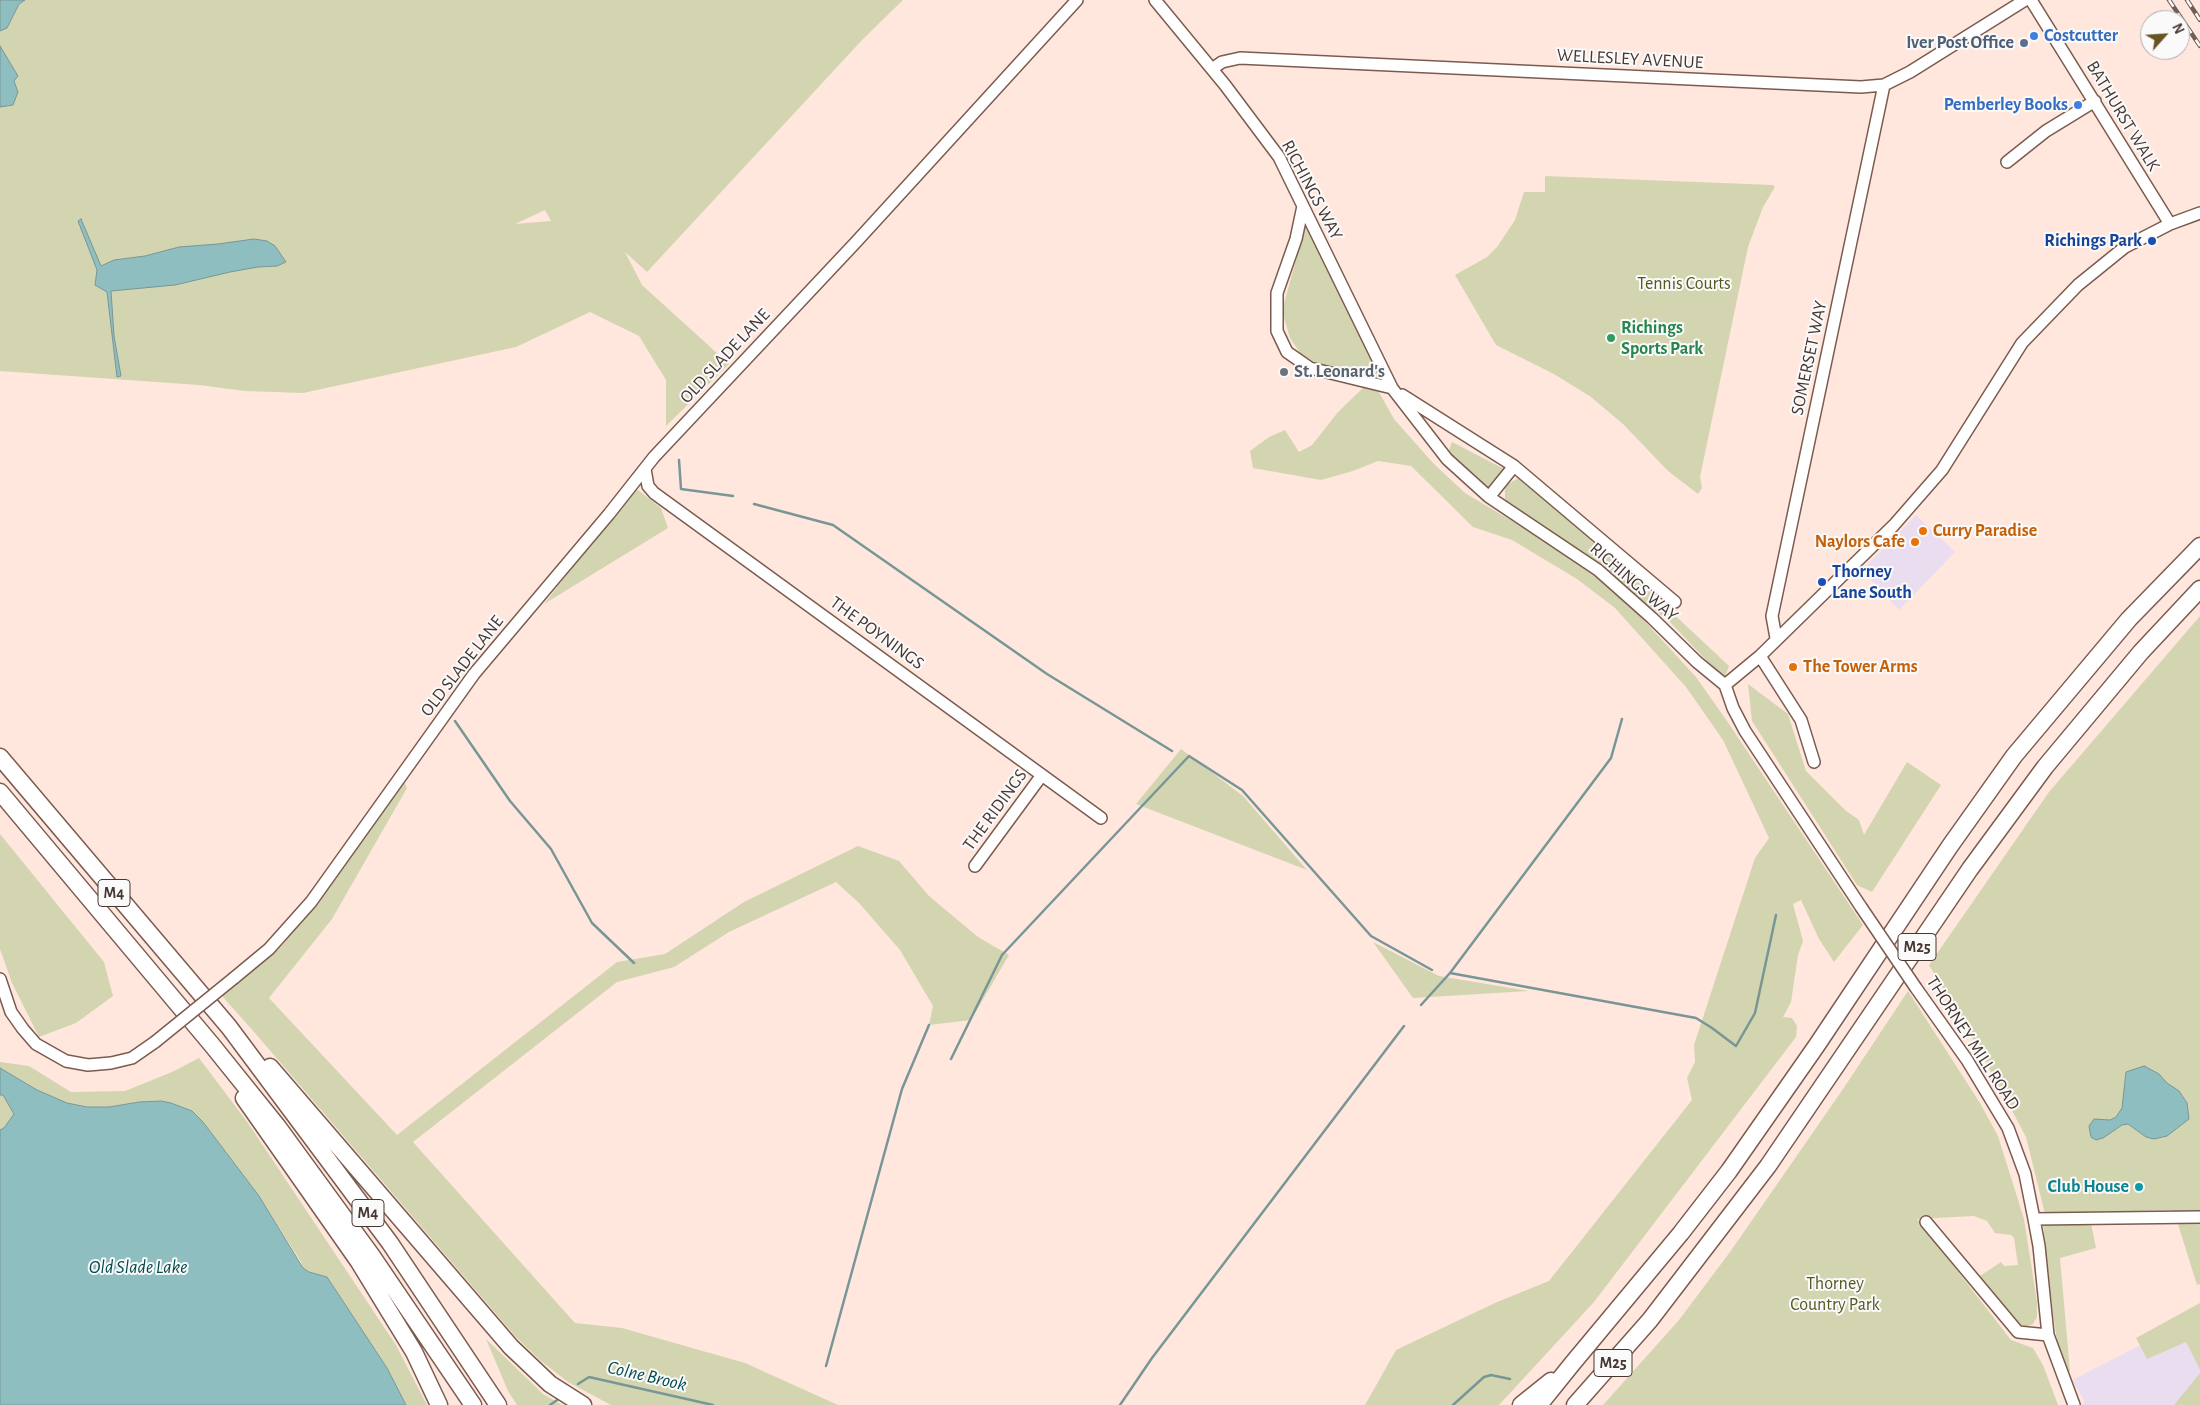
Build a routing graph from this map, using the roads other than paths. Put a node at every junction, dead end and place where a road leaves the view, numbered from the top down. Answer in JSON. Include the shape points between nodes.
{"nodes":[{"id":1,"x":1077,"y":0,"type":"edge"},
{"id":2,"x":1155,"y":0,"type":"edge"},
{"id":3,"x":2025,"y":0,"type":"edge"},
{"id":4,"x":2031,"y":0,"type":"edge"},
{"id":5,"x":1212,"y":69,"type":"junction"},
{"id":6,"x":1884,"y":85,"type":"junction"},
{"id":7,"x":2095,"y":101,"type":"junction"},
{"id":8,"x":2007,"y":162,"type":"dead end"},
{"id":9,"x":1302,"y":206,"type":"junction"},
{"id":10,"x":2200,"y":213,"type":"edge"},
{"id":11,"x":2170,"y":224,"type":"junction"},
{"id":12,"x":1393,"y":389,"type":"junction"},
{"id":13,"x":1514,"y":466,"type":"junction"},
{"id":14,"x":645,"y":469,"type":"junction"},
{"id":15,"x":1489,"y":497,"type":"junction"},
{"id":16,"x":2200,"y":546,"type":"edge"},
{"id":17,"x":2200,"y":589,"type":"edge"},
{"id":18,"x":1675,"y":602,"type":"dead end"},
{"id":19,"x":1776,"y":638,"type":"junction"},
{"id":20,"x":1760,"y":656,"type":"junction"},
{"id":21,"x":1725,"y":685,"type":"junction"},
{"id":22,"x":0,"y":757,"type":"edge"},
{"id":23,"x":1814,"y":762,"type":"dead end"},
{"id":24,"x":1042,"y":775,"type":"junction"},
{"id":25,"x":0,"y":792,"type":"edge"},
{"id":26,"x":1101,"y":818,"type":"dead end"},
{"id":27,"x":975,"y":866,"type":"dead end"},
{"id":28,"x":0,"y":979,"type":"edge"},
{"id":29,"x":229,"y":1027,"type":"junction"},
{"id":30,"x":212,"y":1045,"type":"junction"},
{"id":31,"x":2200,"y":1217,"type":"edge"},
{"id":32,"x":2036,"y":1219,"type":"junction"},
{"id":33,"x":1926,"y":1222,"type":"dead end"},
{"id":34,"x":2048,"y":1335,"type":"junction"},
{"id":35,"x":1572,"y":1364,"type":"junction"},
{"id":36,"x":439,"y":1405,"type":"edge"},
{"id":37,"x":473,"y":1405,"type":"edge"},
{"id":38,"x":498,"y":1405,"type":"edge"},
{"id":39,"x":583,"y":1405,"type":"edge"},
{"id":40,"x":1521,"y":1405,"type":"edge"},
{"id":41,"x":1540,"y":1405,"type":"edge"},
{"id":42,"x":1575,"y":1405,"type":"edge"},
{"id":43,"x":2074,"y":1405,"type":"edge"}],
"edges":[{"from":1,"to":14,"type":"street","name":"OLD SLADE LANE"},
{"from":2,"to":5,"type":"street","name":"RICHINGS WAY"},
{"from":3,"to":6,"type":"street","name":"WELLESLEY AVENUE"},
{"from":4,"to":7,"type":"street","name":"BATHURST WALK"},
{"from":5,"to":6,"type":"street","name":"WELLESLEY AVENUE","via":[[1222,62],[1240,58]]},
{"from":5,"to":9,"type":"street","name":"RICHINGS WAY","via":[[1279,157]]},
{"from":6,"to":19,"type":"street","name":"SOMERSET WAY","via":[[1772,616]]},
{"from":7,"to":8,"type":"street","via":[[2046,131]]},
{"from":7,"to":11,"type":"street","name":"BATHURST WALK"},
{"from":9,"to":12,"type":"street","name":"RICHINGS WAY"},
{"from":9,"to":12,"type":"street","via":[[1296,239],[1277,293],[1277,331],[1287,352],[1310,368]]},
{"from":10,"to":11,"type":"street"},
{"from":11,"to":19,"type":"street","via":[[2125,247],[2078,284],[2022,343],[1942,470],[1894,525]]},
{"from":12,"to":13,"type":"street","name":"RICHINGS WAY"},
{"from":12,"to":15,"type":"street","name":"RICHINGS WAY","via":[[1447,459]]},
{"from":13,"to":15,"type":"street"},
{"from":13,"to":18,"type":"street","name":"RICHINGS WAY"},
{"from":14,"to":24,"type":"street","name":"THE POYNINGS","via":[[648,486],[654,493]]},
{"from":14,"to":28,"type":"street","name":"OLD SLADE LANE","bridge":true,"via":[[474,674],[311,902],[269,949],[155,1042],[132,1058],[112,1064],[88,1065],[66,1061],[36,1044],[23,1029],[11,1012]]},
{"from":15,"to":21,"type":"street","name":"RICHINGS WAY","via":[[1598,570]]},
{"from":16,"to":35,"type":"highway","number":"M25","via":[[2129,619],[2014,756],[1735,1164],[1682,1233]]},
{"from":17,"to":42,"type":"highway","number":"M25","via":[[2141,652],[2045,767],[1970,869],[1768,1166],[1650,1320]]},
{"from":19,"to":20,"type":"street"},
{"from":20,"to":21,"type":"street"},
{"from":20,"to":23,"type":"street","via":[[1801,720]]},
{"from":21,"to":32,"type":"street","name":"THORNEY MILL ROAD","bridge":true,"via":[[1745,731],[1967,1060],[2008,1128],[2025,1174]]},
{"from":22,"to":29,"type":"highway","number":"M4"},
{"from":24,"to":26,"type":"street","name":"THE POYNINGS"},
{"from":24,"to":27,"type":"street","name":"THE RIDINGS"},
{"from":25,"to":30,"type":"highway","number":"M4"},
{"from":29,"to":38,"type":"highway","number":"M4","via":[[385,1236]]},
{"from":29,"to":39,"type":"highway","via":[[282,1080],[510,1347],[550,1384]]},
{"from":30,"to":36,"type":"highway","via":[[254,1116],[314,1196],[377,1291],[414,1352]]},
{"from":30,"to":37,"type":"highway","number":"M4","via":[[339,1209]]},
{"from":31,"to":32,"type":"street"},
{"from":32,"to":34,"type":"street","name":"THORNEY MILL ROAD"},
{"from":33,"to":34,"type":"street","via":[[2018,1332]]},
{"from":34,"to":43,"type":"street","name":"THORNEY MILL ROAD"},
{"from":35,"to":40,"type":"highway"},
{"from":35,"to":41,"type":"highway","number":"M25"}]}
